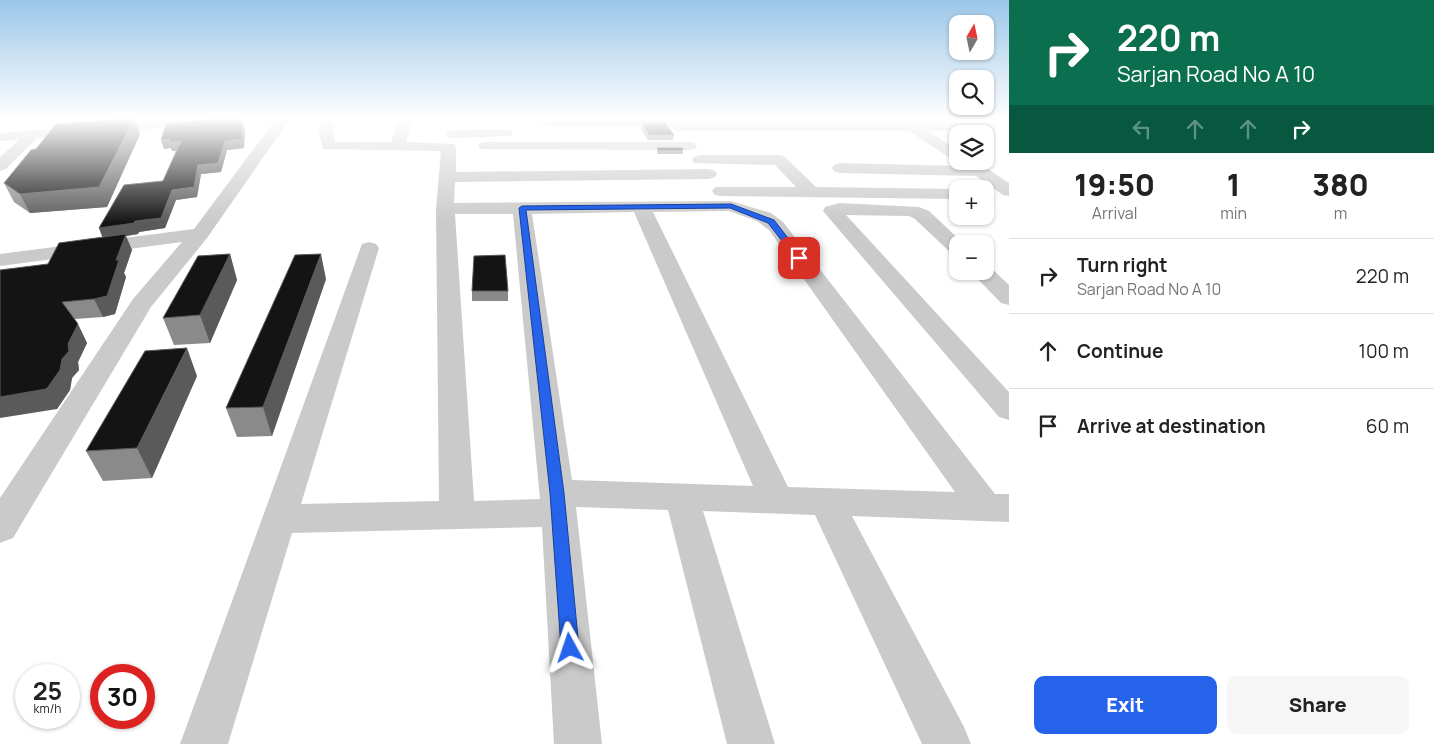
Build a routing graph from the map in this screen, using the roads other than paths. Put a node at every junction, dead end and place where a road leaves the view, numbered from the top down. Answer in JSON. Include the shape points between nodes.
{"nodes":[{"id":1,"x":13,"y":154,"type":"edge"},
{"id":2,"x":258,"y":154,"type":"edge"},
{"id":3,"x":448,"y":154,"type":"edge"},
{"id":4,"x":696,"y":154,"type":"edge"},
{"id":5,"x":949,"y":158,"type":"edge"},
{"id":6,"x":700,"y":160,"type":"junction"},
{"id":7,"x":0,"y":166,"type":"edge"},
{"id":8,"x":949,"y":169,"type":"edge"},
{"id":9,"x":963,"y":170,"type":"edge"},
{"id":10,"x":979,"y":171,"type":"joint"},
{"id":11,"x":709,"y":174,"type":"junction"},
{"id":12,"x":446,"y":177,"type":"junction"},
{"id":13,"x":810,"y":191,"type":"junction"},
{"id":14,"x":1009,"y":191,"type":"edge"},
{"id":15,"x":876,"y":192,"type":"junction"},
{"id":16,"x":949,"y":194,"type":"edge"},
{"id":17,"x":994,"y":195,"type":"edge"},
{"id":18,"x":1009,"y":195,"type":"edge"},
{"id":19,"x":726,"y":198,"type":"junction"},
{"id":20,"x":641,"y":207,"type":"junction"},
{"id":21,"x":522,"y":208,"type":"junction"},
{"id":22,"x":444,"y":209,"type":"junction"},
{"id":23,"x":895,"y":209,"type":"junction"},
{"id":24,"x":200,"y":234,"type":"junction"},
{"id":25,"x":949,"y":241,"type":"edge"},
{"id":26,"x":369,"y":248,"type":"dead end"},
{"id":27,"x":0,"y":260,"type":"edge"},
{"id":28,"x":990,"y":280,"type":"edge"},
{"id":29,"x":1009,"y":298,"type":"edge"},
{"id":30,"x":1009,"y":410,"type":"edge"},
{"id":31,"x":682,"y":498,"type":"junction"},
{"id":32,"x":777,"y":501,"type":"junction"},
{"id":33,"x":558,"y":503,"type":"junction"},
{"id":34,"x":827,"y":503,"type":"junction"},
{"id":35,"x":997,"y":507,"type":"edge"},
{"id":36,"x":457,"y":514,"type":"junction"},
{"id":37,"x":279,"y":519,"type":"junction"},
{"id":38,"x":0,"y":528,"type":"edge"},
{"id":39,"x":204,"y":744,"type":"edge"},
{"id":40,"x":578,"y":744,"type":"edge"},
{"id":41,"x":751,"y":744,"type":"edge"},
{"id":42,"x":947,"y":744,"type":"edge"}],
"edges":[{"from":1,"to":7,"type":"street"},
{"from":2,"to":24,"type":"street"},
{"from":3,"to":12,"type":"street"},
{"from":4,"to":6,"type":"street"},
{"from":5,"to":8,"type":"street","via":[[836,162]]},
{"from":6,"to":11,"type":"street"},
{"from":6,"to":13,"type":"street","via":[[779,160]]},
{"from":9,"to":10,"type":"street"},
{"from":10,"to":14,"type":"street"},
{"from":11,"to":12,"type":"street"},
{"from":11,"to":19,"type":"street"},
{"from":12,"to":22,"type":"street"},
{"from":13,"to":15,"type":"street"},
{"from":13,"to":19,"type":"street"},
{"from":15,"to":16,"type":"street"},
{"from":15,"to":23,"type":"street"},
{"from":17,"to":18,"type":"street"},
{"from":19,"to":20,"type":"street"},
{"from":19,"to":35,"type":"street","via":[[776,226]]},
{"from":20,"to":21,"type":"street"},
{"from":20,"to":32,"type":"street"},
{"from":21,"to":22,"type":"street"},
{"from":21,"to":33,"type":"street"},
{"from":22,"to":36,"type":"street"},
{"from":23,"to":25,"type":"street","via":[[918,212]]},
{"from":23,"to":30,"type":"street","via":[[832,211]]},
{"from":24,"to":27,"type":"street"},
{"from":24,"to":38,"type":"street","via":[[141,304]]},
{"from":26,"to":37,"type":"street"},
{"from":28,"to":29,"type":"street"},
{"from":31,"to":32,"type":"street"},
{"from":31,"to":33,"type":"street"},
{"from":31,"to":41,"type":"street"},
{"from":32,"to":34,"type":"street"},
{"from":33,"to":36,"type":"street"},
{"from":33,"to":40,"type":"street"},
{"from":34,"to":35,"type":"street"},
{"from":34,"to":42,"type":"street"},
{"from":36,"to":37,"type":"street"},
{"from":37,"to":39,"type":"street"}]}
